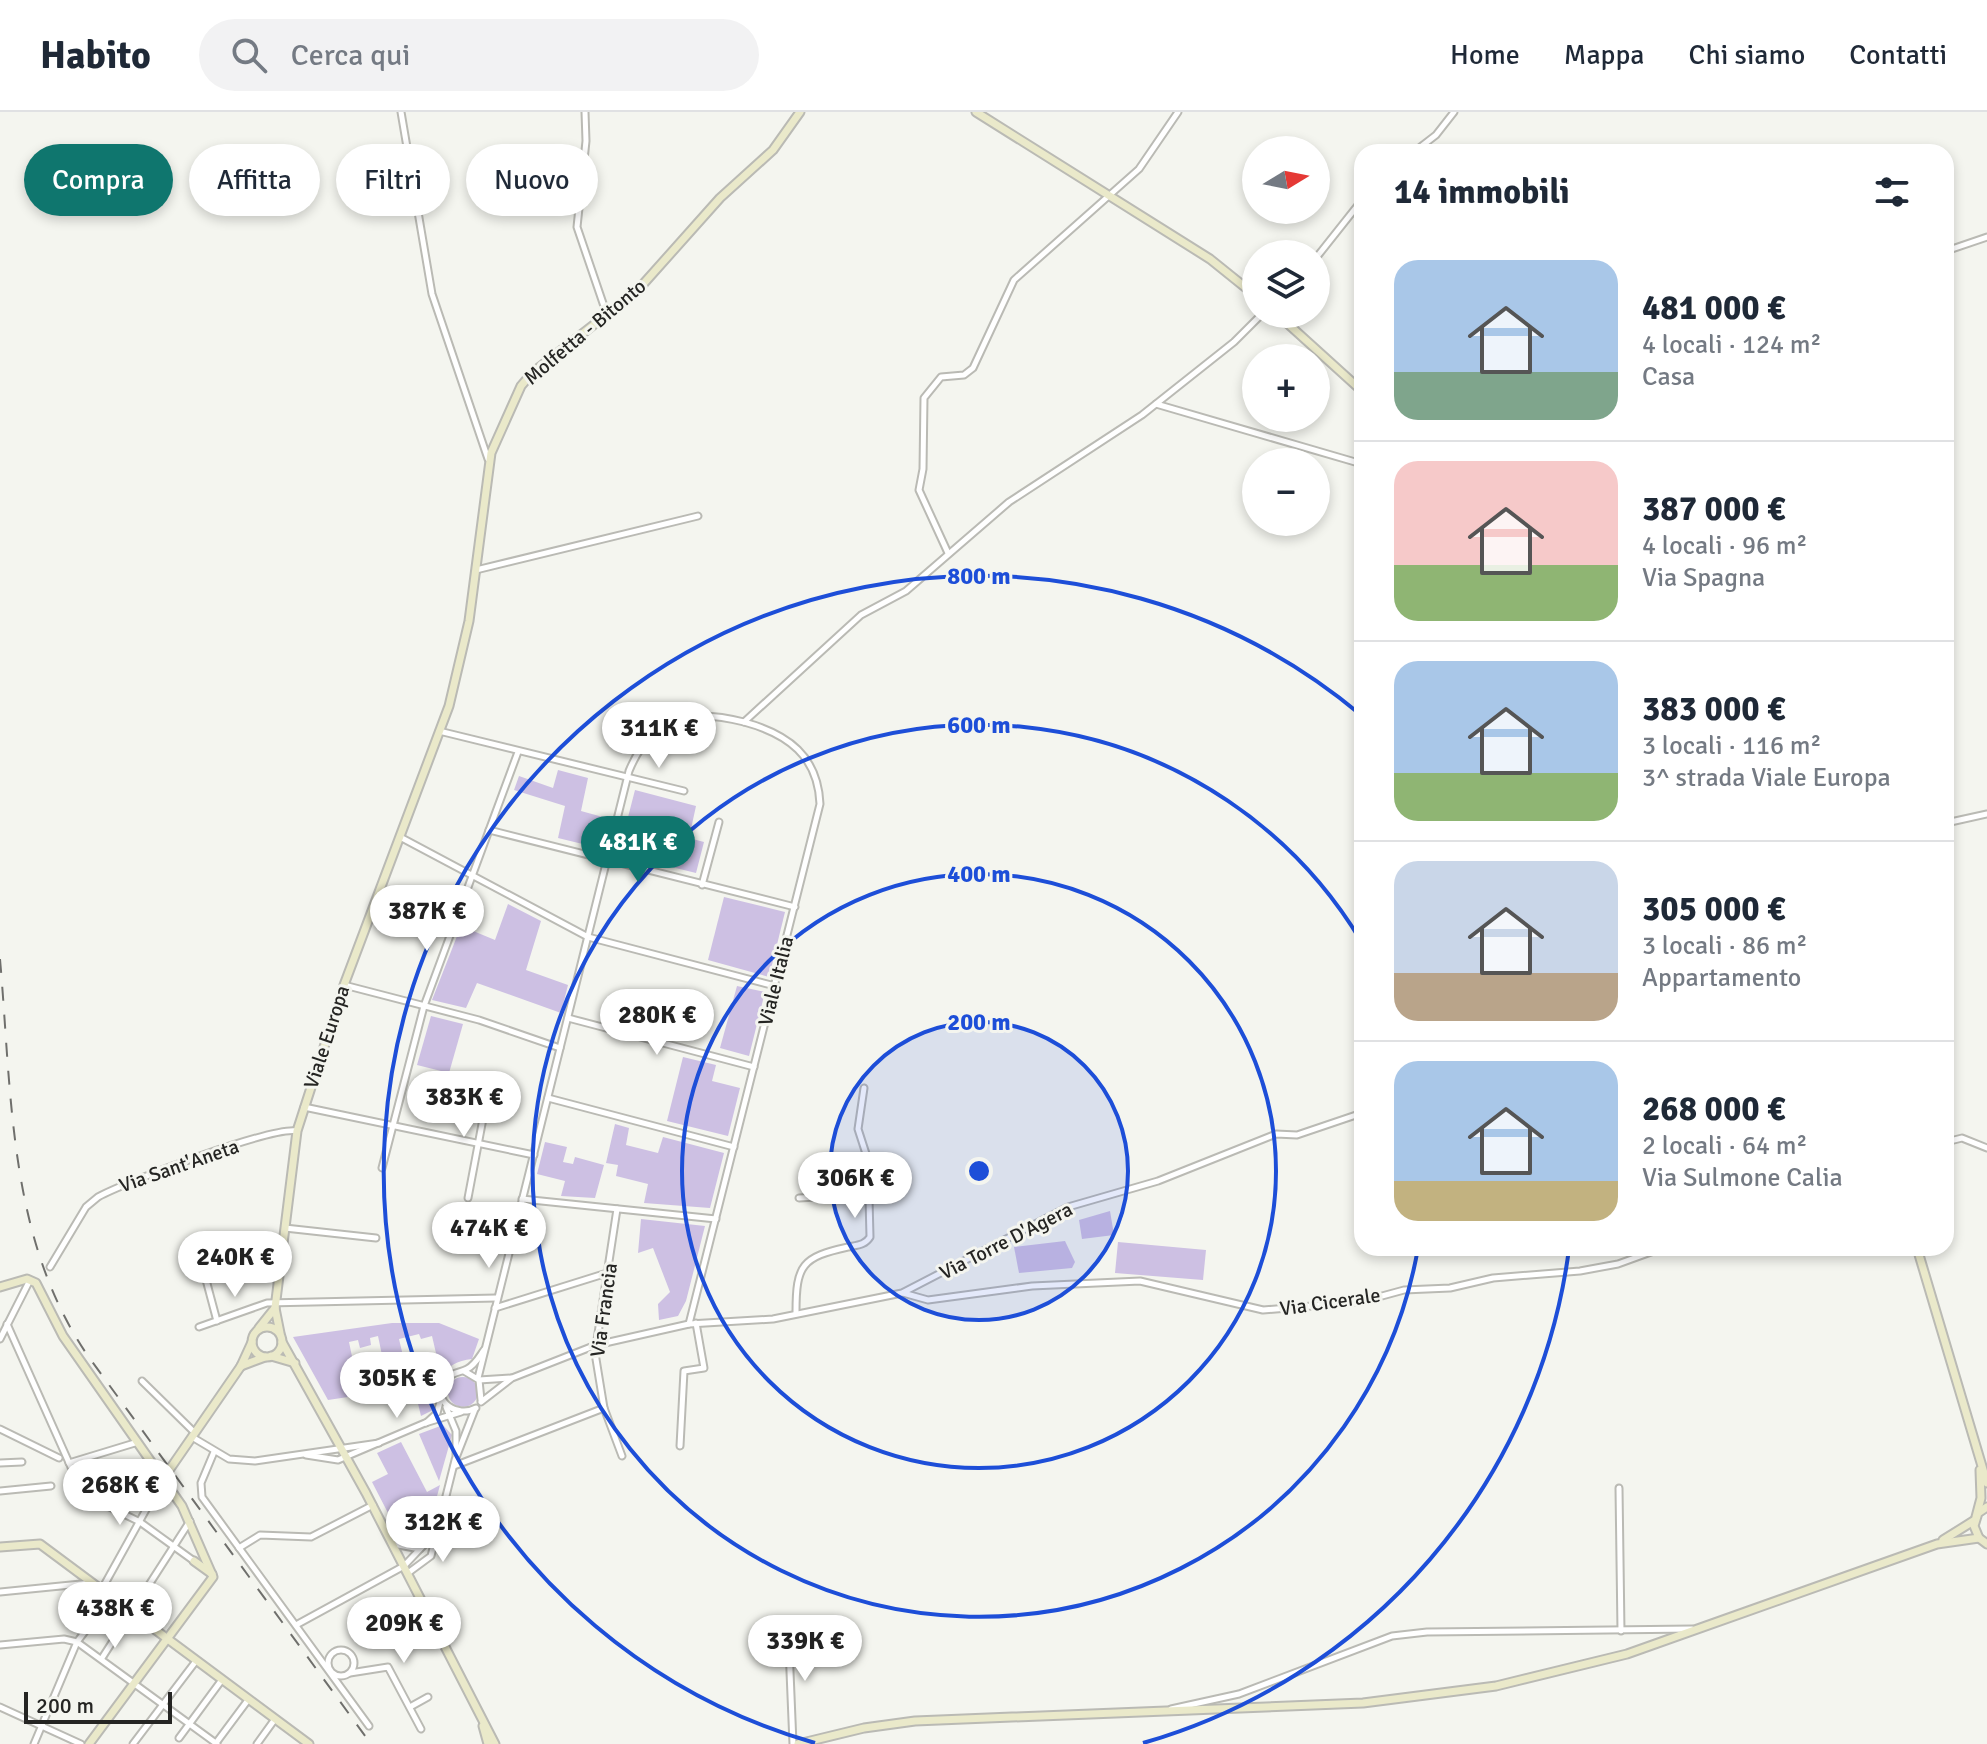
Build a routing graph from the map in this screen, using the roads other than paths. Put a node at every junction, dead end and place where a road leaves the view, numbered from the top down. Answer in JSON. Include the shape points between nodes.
{"nodes":[{"id":1,"x":401,"y":112,"type":"edge"},
{"id":2,"x":585,"y":112,"type":"edge"},
{"id":3,"x":800,"y":112,"type":"edge"},
{"id":4,"x":976,"y":112,"type":"edge"},
{"id":5,"x":1178,"y":112,"type":"edge"},
{"id":6,"x":1454,"y":112,"type":"edge"},
{"id":7,"x":1424,"y":144,"type":"edge"},
{"id":8,"x":1109,"y":195,"type":"junction"},
{"id":9,"x":1354,"y":210,"type":"edge"},
{"id":10,"x":1987,"y":237,"type":"edge"},
{"id":11,"x":1330,"y":240,"type":"edge"},
{"id":12,"x":1954,"y":248,"type":"edge"},
{"id":13,"x":1242,"y":285,"type":"edge"},
{"id":14,"x":607,"y":315,"type":"junction"},
{"id":15,"x":1248,"y":328,"type":"edge"},
{"id":16,"x":1292,"y":328,"type":"edge"},
{"id":17,"x":1354,"y":384,"type":"edge"},
{"id":18,"x":1155,"y":404,"type":"junction"},
{"id":19,"x":489,"y":461,"type":"junction"},
{"id":20,"x":1354,"y":462,"type":"edge"},
{"id":21,"x":698,"y":516,"type":"dead end"},
{"id":22,"x":948,"y":553,"type":"junction"},
{"id":23,"x":476,"y":570,"type":"junction"},
{"id":24,"x":744,"y":722,"type":"junction"},
{"id":25,"x":439,"y":731,"type":"junction"},
{"id":26,"x":518,"y":752,"type":"junction"},
{"id":27,"x":627,"y":778,"type":"junction"},
{"id":28,"x":684,"y":791,"type":"dead end"},
{"id":29,"x":1987,"y":814,"type":"edge"},
{"id":30,"x":1954,"y":821,"type":"edge"},
{"id":31,"x":719,"y":822,"type":"dead end"},
{"id":32,"x":489,"y":830,"type":"junction"},
{"id":33,"x":399,"y":837,"type":"junction"},
{"id":34,"x":606,"y":861,"type":"junction"},
{"id":35,"x":472,"y":875,"type":"junction"},
{"id":36,"x":702,"y":885,"type":"junction"},
{"id":37,"x":795,"y":907,"type":"junction"},
{"id":38,"x":588,"y":937,"type":"junction"},
{"id":39,"x":344,"y":985,"type":"junction"},
{"id":40,"x":775,"y":986,"type":"junction"},
{"id":41,"x":424,"y":1006,"type":"junction"},
{"id":42,"x":568,"y":1018,"type":"junction"},
{"id":43,"x":560,"y":1048,"type":"junction"},
{"id":44,"x":754,"y":1067,"type":"junction"},
{"id":45,"x":489,"y":1087,"type":"dead end"},
{"id":46,"x":864,"y":1088,"type":"dead end"},
{"id":47,"x":548,"y":1098,"type":"junction"},
{"id":48,"x":304,"y":1107,"type":"junction"},
{"id":49,"x":1354,"y":1116,"type":"edge"},
{"id":50,"x":390,"y":1127,"type":"junction"},
{"id":51,"x":297,"y":1131,"type":"junction"},
{"id":52,"x":1954,"y":1140,"type":"edge"},
{"id":53,"x":478,"y":1144,"type":"junction"},
{"id":54,"x":734,"y":1147,"type":"junction"},
{"id":55,"x":1987,"y":1148,"type":"edge"},
{"id":56,"x":534,"y":1155,"type":"junction"},
{"id":57,"x":382,"y":1168,"type":"dead end"},
{"id":58,"x":869,"y":1194,"type":"junction"},
{"id":59,"x":468,"y":1198,"type":"dead end"},
{"id":60,"x":799,"y":1198,"type":"dead end"},
{"id":61,"x":522,"y":1199,"type":"junction"},
{"id":62,"x":617,"y":1209,"type":"junction"},
{"id":63,"x":716,"y":1219,"type":"junction"},
{"id":64,"x":284,"y":1228,"type":"junction"},
{"id":65,"x":376,"y":1238,"type":"dead end"},
{"id":66,"x":197,"y":1246,"type":"dead end"},
{"id":67,"x":1640,"y":1256,"type":"edge"},
{"id":68,"x":1920,"y":1256,"type":"edge"},
{"id":69,"x":50,"y":1267,"type":"dead end"},
{"id":70,"x":608,"y":1273,"type":"junction"},
{"id":71,"x":31,"y":1279,"type":"junction"},
{"id":72,"x":0,"y":1287,"type":"edge"},
{"id":73,"x":902,"y":1293,"type":"junction"},
{"id":74,"x":496,"y":1298,"type":"junction"},
{"id":75,"x":276,"y":1305,"type":"junction"},
{"id":76,"x":494,"y":1308,"type":"junction"},
{"id":77,"x":796,"y":1312,"type":"junction"},
{"id":78,"x":217,"y":1321,"type":"junction"},
{"id":79,"x":7,"y":1324,"type":"junction"},
{"id":80,"x":692,"y":1324,"type":"junction"},
{"id":81,"x":199,"y":1327,"type":"dead end"},
{"id":82,"x":258,"y":1329,"type":"junction"},
{"id":83,"x":281,"y":1337,"type":"junction"},
{"id":84,"x":0,"y":1339,"type":"edge"},
{"id":85,"x":252,"y":1342,"type":"junction"},
{"id":86,"x":596,"y":1345,"type":"junction"},
{"id":87,"x":485,"y":1348,"type":"junction"},
{"id":88,"x":269,"y":1357,"type":"junction"},
{"id":89,"x":295,"y":1363,"type":"junction"},
{"id":90,"x":241,"y":1366,"type":"junction"},
{"id":91,"x":464,"y":1371,"type":"junction"},
{"id":92,"x":512,"y":1378,"type":"junction"},
{"id":93,"x":478,"y":1379,"type":"junction"},
{"id":94,"x":142,"y":1381,"type":"dead end"},
{"id":95,"x":442,"y":1393,"type":"junction"},
{"id":96,"x":444,"y":1401,"type":"junction"},
{"id":97,"x":481,"y":1402,"type":"junction"},
{"id":98,"x":604,"y":1408,"type":"junction"},
{"id":99,"x":475,"y":1409,"type":"junction"},
{"id":100,"x":461,"y":1412,"type":"junction"},
{"id":101,"x":450,"y":1418,"type":"junction"},
{"id":102,"x":425,"y":1423,"type":"junction"},
{"id":103,"x":0,"y":1429,"type":"edge"},
{"id":104,"x":193,"y":1435,"type":"junction"},
{"id":105,"x":139,"y":1442,"type":"junction"},
{"id":106,"x":379,"y":1443,"type":"junction"},
{"id":107,"x":341,"y":1446,"type":"junction"},
{"id":108,"x":680,"y":1446,"type":"dead end"},
{"id":109,"x":214,"y":1452,"type":"junction"},
{"id":110,"x":305,"y":1455,"type":"junction"},
{"id":111,"x":622,"y":1456,"type":"dead end"},
{"id":112,"x":347,"y":1457,"type":"junction"},
{"id":113,"x":59,"y":1458,"type":"dead end"},
{"id":114,"x":22,"y":1462,"type":"dead end"},
{"id":115,"x":0,"y":1463,"type":"edge"},
{"id":116,"x":69,"y":1463,"type":"junction"},
{"id":117,"x":455,"y":1463,"type":"junction"},
{"id":118,"x":1980,"y":1464,"type":"junction"},
{"id":119,"x":163,"y":1479,"type":"junction"},
{"id":120,"x":1987,"y":1483,"type":"edge"},
{"id":121,"x":51,"y":1486,"type":"dead end"},
{"id":122,"x":112,"y":1488,"type":"dead end"},
{"id":123,"x":1619,"y":1488,"type":"dead end"},
{"id":124,"x":0,"y":1491,"type":"edge"},
{"id":125,"x":152,"y":1499,"type":"junction"},
{"id":126,"x":373,"y":1505,"type":"junction"},
{"id":127,"x":1987,"y":1507,"type":"edge"},
{"id":128,"x":1975,"y":1518,"type":"junction"},
{"id":129,"x":191,"y":1521,"type":"junction"},
{"id":130,"x":140,"y":1522,"type":"junction"},
{"id":131,"x":436,"y":1530,"type":"junction"},
{"id":132,"x":1984,"y":1542,"type":"edge"},
{"id":133,"x":393,"y":1544,"type":"junction"},
{"id":134,"x":1937,"y":1544,"type":"junction"},
{"id":135,"x":174,"y":1546,"type":"junction"},
{"id":136,"x":0,"y":1547,"type":"edge"},
{"id":137,"x":239,"y":1548,"type":"junction"},
{"id":138,"x":420,"y":1549,"type":"junction"},
{"id":139,"x":205,"y":1558,"type":"junction"},
{"id":140,"x":194,"y":1561,"type":"junction"},
{"id":141,"x":406,"y":1569,"type":"junction"},
{"id":142,"x":212,"y":1577,"type":"junction"},
{"id":143,"x":93,"y":1583,"type":"junction"},
{"id":144,"x":102,"y":1589,"type":"junction"},
{"id":145,"x":0,"y":1592,"type":"edge"},
{"id":146,"x":111,"y":1597,"type":"junction"},
{"id":147,"x":132,"y":1612,"type":"junction"},
{"id":148,"x":788,"y":1623,"type":"dead end"},
{"id":149,"x":296,"y":1625,"type":"junction"},
{"id":150,"x":1701,"y":1628,"type":"junction"},
{"id":151,"x":1621,"y":1631,"type":"junction"},
{"id":152,"x":169,"y":1639,"type":"junction"},
{"id":153,"x":77,"y":1642,"type":"junction"},
{"id":154,"x":0,"y":1645,"type":"edge"},
{"id":155,"x":102,"y":1658,"type":"junction"},
{"id":156,"x":196,"y":1661,"type":"junction"},
{"id":157,"x":331,"y":1672,"type":"junction"},
{"id":158,"x":350,"y":1673,"type":"junction"},
{"id":159,"x":221,"y":1681,"type":"junction"},
{"id":160,"x":135,"y":1683,"type":"junction"},
{"id":161,"x":428,"y":1697,"type":"dead end"},
{"id":162,"x":248,"y":1700,"type":"junction"},
{"id":163,"x":163,"y":1704,"type":"junction"},
{"id":164,"x":0,"y":1707,"type":"edge"},
{"id":165,"x":410,"y":1707,"type":"junction"},
{"id":166,"x":478,"y":1709,"type":"junction"},
{"id":167,"x":1167,"y":1711,"type":"junction"},
{"id":168,"x":275,"y":1719,"type":"junction"},
{"id":169,"x":190,"y":1724,"type":"junction"},
{"id":170,"x":41,"y":1725,"type":"junction"},
{"id":171,"x":369,"y":1726,"type":"dead end"},
{"id":172,"x":421,"y":1729,"type":"dead end"},
{"id":173,"x":179,"y":1738,"type":"dead end"},
{"id":174,"x":34,"y":1744,"type":"edge"},
{"id":175,"x":81,"y":1744,"type":"edge"},
{"id":176,"x":89,"y":1744,"type":"edge"},
{"id":177,"x":133,"y":1744,"type":"edge"},
{"id":178,"x":216,"y":1744,"type":"edge"},
{"id":179,"x":257,"y":1744,"type":"edge"},
{"id":180,"x":307,"y":1744,"type":"edge"},
{"id":181,"x":488,"y":1744,"type":"edge"},
{"id":182,"x":495,"y":1744,"type":"edge"},
{"id":183,"x":796,"y":1744,"type":"edge"}],
"edges":[{"from":1,"to":19,"type":"street","via":[[432,294]]},
{"from":2,"to":14,"type":"street","via":[[577,227]]},
{"from":3,"to":14,"type":"street","name":"Molfetta - Bitonto","via":[[765,158],[709,209],[637,291]]},
{"from":4,"to":8,"type":"street"},
{"from":5,"to":8,"type":"street","via":[[1139,169]]},
{"from":6,"to":7,"type":"street"},
{"from":8,"to":13,"type":"street"},
{"from":8,"to":22,"type":"street","via":[[1014,280],[973,368],[964,375],[941,377],[924,398],[919,490]]},
{"from":9,"to":11,"type":"street"},
{"from":10,"to":12,"type":"street"},
{"from":14,"to":19,"type":"street","name":"Molfetta - Bitonto","via":[[521,386]]},
{"from":15,"to":18,"type":"street"},
{"from":16,"to":17,"type":"street"},
{"from":18,"to":20,"type":"street"},
{"from":18,"to":22,"type":"street","via":[[1009,502]]},
{"from":19,"to":23,"type":"street","name":"Molfetta - Bitonto"},
{"from":21,"to":23,"type":"street"},
{"from":22,"to":24,"type":"street","via":[[906,591],[861,615]]},
{"from":23,"to":25,"type":"street","name":"Viale Europa","via":[[466,636]]},
{"from":24,"to":27,"type":"street","via":[[712,715],[676,719],[641,746]]},
{"from":24,"to":37,"type":"street","name":"Viale Italia","via":[[796,745],[817,782],[819,813]]},
{"from":25,"to":26,"type":"street"},
{"from":25,"to":33,"type":"street","name":"Viale Europa"},
{"from":26,"to":27,"type":"street"},
{"from":26,"to":32,"type":"street"},
{"from":27,"to":28,"type":"street"},
{"from":27,"to":34,"type":"street"},
{"from":29,"to":30,"type":"street"},
{"from":31,"to":36,"type":"street"},
{"from":32,"to":34,"type":"street"},
{"from":32,"to":35,"type":"street"},
{"from":33,"to":35,"type":"street"},
{"from":33,"to":39,"type":"street","name":"Viale Europa"},
{"from":34,"to":36,"type":"street"},
{"from":34,"to":38,"type":"street"},
{"from":35,"to":38,"type":"street"},
{"from":35,"to":41,"type":"street"},
{"from":36,"to":37,"type":"street"},
{"from":37,"to":40,"type":"street","name":"Viale Italia"},
{"from":38,"to":40,"type":"street"},
{"from":38,"to":42,"type":"street"},
{"from":39,"to":41,"type":"street"},
{"from":39,"to":48,"type":"street","name":"Viale Europa"},
{"from":40,"to":44,"type":"street","name":"Viale Italia"},
{"from":41,"to":43,"type":"street"},
{"from":41,"to":50,"type":"street"},
{"from":42,"to":43,"type":"street"},
{"from":42,"to":44,"type":"street"},
{"from":43,"to":47,"type":"street"},
{"from":44,"to":54,"type":"street","name":"Viale Italia"},
{"from":45,"to":53,"type":"street"},
{"from":46,"to":58,"type":"street","via":[[858,1129],[868,1160]]},
{"from":47,"to":54,"type":"street"},
{"from":47,"to":56,"type":"street"},
{"from":48,"to":50,"type":"street"},
{"from":48,"to":51,"type":"street","name":"Viale Europa"},
{"from":49,"to":73,"type":"street","name":"Via Torre D'Agera","via":[[1297,1135],[1276,1134],[1158,1181],[1068,1207]]},
{"from":50,"to":53,"type":"street"},
{"from":50,"to":57,"type":"street"},
{"from":51,"to":64,"type":"street","name":"Viale Europa"},
{"from":51,"to":69,"type":"street","name":"Via Sant'Aneta","via":[[287,1129],[98,1197],[86,1207]]},
{"from":52,"to":55,"type":"street"},
{"from":53,"to":56,"type":"street"},
{"from":53,"to":59,"type":"street"},
{"from":54,"to":63,"type":"street","name":"Viale Italia"},
{"from":56,"to":61,"type":"street"},
{"from":58,"to":60,"type":"street"},
{"from":58,"to":77,"type":"street","via":[[868,1241],[823,1253],[805,1264],[796,1283]]},
{"from":61,"to":62,"type":"street"},
{"from":61,"to":74,"type":"street"},
{"from":62,"to":63,"type":"street"},
{"from":62,"to":70,"type":"street","name":"Via Francia"},
{"from":63,"to":80,"type":"street","name":"Viale Italia"},
{"from":64,"to":65,"type":"street"},
{"from":64,"to":75,"type":"street","name":"Viale Europa"},
{"from":66,"to":78,"type":"street"},
{"from":67,"to":73,"type":"street","name":"Via Cicerale","via":[[1580,1271],[1493,1278],[1281,1310],[1140,1281],[1032,1286],[928,1300]]},
{"from":68,"to":118,"type":"street"},
{"from":70,"to":76,"type":"street"},
{"from":70,"to":86,"type":"street","name":"Via Francia"},
{"from":71,"to":72,"type":"street"},
{"from":71,"to":79,"type":"street"},
{"from":71,"to":105,"type":"street","via":[[70,1346]]},
{"from":73,"to":77,"type":"street","name":"Via Torre D'Agera"},
{"from":74,"to":75,"type":"street"},
{"from":74,"to":76,"type":"street"},
{"from":75,"to":78,"type":"street"},
{"from":75,"to":82,"type":"street"},
{"from":75,"to":83,"type":"street","name":"Viale Europa"},
{"from":76,"to":87,"type":"street"},
{"from":77,"to":80,"type":"street","name":"Via Torre D'Agera","via":[[773,1319]]},
{"from":78,"to":81,"type":"street"},
{"from":79,"to":84,"type":"street"},
{"from":79,"to":116,"type":"street"},
{"from":80,"to":86,"type":"street","name":"Via Torre D'Agera"},
{"from":80,"to":108,"type":"street","via":[[704,1368],[684,1371]]},
{"from":82,"to":83,"type":"street","via":[[272,1327]]},
{"from":82,"to":85,"type":"street"},
{"from":83,"to":88,"type":"street","via":[[279,1351]]},
{"from":83,"to":89,"type":"street"},
{"from":85,"to":88,"type":"street","via":[[257,1354]]},
{"from":85,"to":90,"type":"street"},
{"from":86,"to":92,"type":"street","name":"Via Torre D'Agera"},
{"from":86,"to":98,"type":"street","name":"Via Francia"},
{"from":87,"to":91,"type":"street"},
{"from":87,"to":93,"type":"street"},
{"from":88,"to":89,"type":"street"},
{"from":88,"to":90,"type":"street"},
{"from":89,"to":107,"type":"street"},
{"from":90,"to":104,"type":"street"},
{"from":91,"to":93,"type":"street"},
{"from":91,"to":95,"type":"street","via":[[451,1375]]},
{"from":92,"to":93,"type":"street"},
{"from":92,"to":97,"type":"street"},
{"from":93,"to":97,"type":"street"},
{"from":94,"to":104,"type":"street"},
{"from":95,"to":96,"type":"street"},
{"from":95,"to":102,"type":"street","via":[[437,1413]]},
{"from":96,"to":100,"type":"street"},
{"from":96,"to":101,"type":"street"},
{"from":97,"to":99,"type":"street"},
{"from":98,"to":111,"type":"street","name":"Via Francia"},
{"from":98,"to":117,"type":"street"},
{"from":99,"to":100,"type":"street"},
{"from":99,"to":117,"type":"street"},
{"from":100,"to":101,"type":"street"},
{"from":101,"to":102,"type":"street"},
{"from":101,"to":117,"type":"street"},
{"from":102,"to":106,"type":"street"},
{"from":103,"to":113,"type":"street"},
{"from":104,"to":109,"type":"street"},
{"from":104,"to":119,"type":"street"},
{"from":105,"to":116,"type":"street"},
{"from":105,"to":119,"type":"street"},
{"from":106,"to":107,"type":"street"},
{"from":106,"to":112,"type":"street"},
{"from":107,"to":110,"type":"street"},
{"from":107,"to":112,"type":"street"},
{"from":109,"to":110,"type":"street","via":[[255,1461]]},
{"from":109,"to":137,"type":"street","via":[[201,1483],[202,1497]]},
{"from":110,"to":112,"type":"street"},
{"from":112,"to":126,"type":"street"},
{"from":114,"to":115,"type":"street"},
{"from":116,"to":130,"type":"street","via":[[83,1494]]},
{"from":117,"to":131,"type":"street"},
{"from":118,"to":120,"type":"street"},
{"from":118,"to":128,"type":"street","via":[[1981,1498]]},
{"from":119,"to":125,"type":"street"},
{"from":119,"to":129,"type":"street"},
{"from":121,"to":124,"type":"street"},
{"from":122,"to":125,"type":"street"},
{"from":123,"to":151,"type":"street"},
{"from":125,"to":130,"type":"street"},
{"from":126,"to":133,"type":"street"},
{"from":126,"to":137,"type":"street","via":[[311,1537],[265,1534]]},
{"from":127,"to":128,"type":"street"},
{"from":128,"to":132,"type":"street"},
{"from":128,"to":134,"type":"street"},
{"from":129,"to":135,"type":"street"},
{"from":129,"to":139,"type":"street"},
{"from":130,"to":135,"type":"street"},
{"from":130,"to":144,"type":"street"},
{"from":131,"to":138,"type":"street"},
{"from":131,"to":141,"type":"street","via":[[431,1556]]},
{"from":132,"to":134,"type":"street"},
{"from":133,"to":138,"type":"street"},
{"from":133,"to":141,"type":"street"},
{"from":134,"to":150,"type":"street"},
{"from":135,"to":140,"type":"street"},
{"from":135,"to":147,"type":"street"},
{"from":136,"to":143,"type":"street","via":[[40,1544]]},
{"from":137,"to":149,"type":"street"},
{"from":138,"to":141,"type":"street"},
{"from":139,"to":140,"type":"street"},
{"from":139,"to":142,"type":"street"},
{"from":140,"to":142,"type":"street"},
{"from":141,"to":149,"type":"street"},
{"from":141,"to":166,"type":"street"},
{"from":142,"to":152,"type":"street"},
{"from":143,"to":144,"type":"street"},
{"from":143,"to":145,"type":"street"},
{"from":144,"to":146,"type":"street"},
{"from":146,"to":147,"type":"street"},
{"from":146,"to":153,"type":"street"},
{"from":147,"to":152,"type":"street"},
{"from":147,"to":155,"type":"street"},
{"from":148,"to":183,"type":"street"},
{"from":149,"to":157,"type":"street"},
{"from":150,"to":151,"type":"street"},
{"from":150,"to":167,"type":"street","via":[[1577,1668],[1452,1693],[1363,1703]]},
{"from":151,"to":167,"type":"street","via":[[1392,1636],[1239,1694],[1183,1703]]},
{"from":152,"to":156,"type":"street"},
{"from":152,"to":160,"type":"street"},
{"from":153,"to":154,"type":"street"},
{"from":153,"to":155,"type":"street"},
{"from":153,"to":170,"type":"street"},
{"from":155,"to":160,"type":"street"},
{"from":156,"to":159,"type":"street"},
{"from":156,"to":163,"type":"street"},
{"from":157,"to":158,"type":"street"},
{"from":157,"to":158,"type":"street","via":[[331,1655],[343,1651],[353,1658]]},
{"from":157,"to":171,"type":"street"},
{"from":158,"to":165,"type":"street","via":[[388,1667]]},
{"from":159,"to":162,"type":"street"},
{"from":159,"to":169,"type":"street"},
{"from":160,"to":163,"type":"street"},
{"from":160,"to":176,"type":"street"},
{"from":161,"to":165,"type":"street"},
{"from":162,"to":168,"type":"street"},
{"from":162,"to":178,"type":"street"},
{"from":163,"to":169,"type":"street"},
{"from":163,"to":177,"type":"street"},
{"from":164,"to":170,"type":"street"},
{"from":165,"to":172,"type":"street"},
{"from":166,"to":181,"type":"street"},
{"from":166,"to":182,"type":"street"},
{"from":167,"to":183,"type":"street","via":[[888,1724]]},
{"from":168,"to":179,"type":"street"},
{"from":168,"to":180,"type":"street"},
{"from":169,"to":173,"type":"street"},
{"from":169,"to":178,"type":"street"},
{"from":170,"to":174,"type":"street"},
{"from":170,"to":175,"type":"street"}]}
